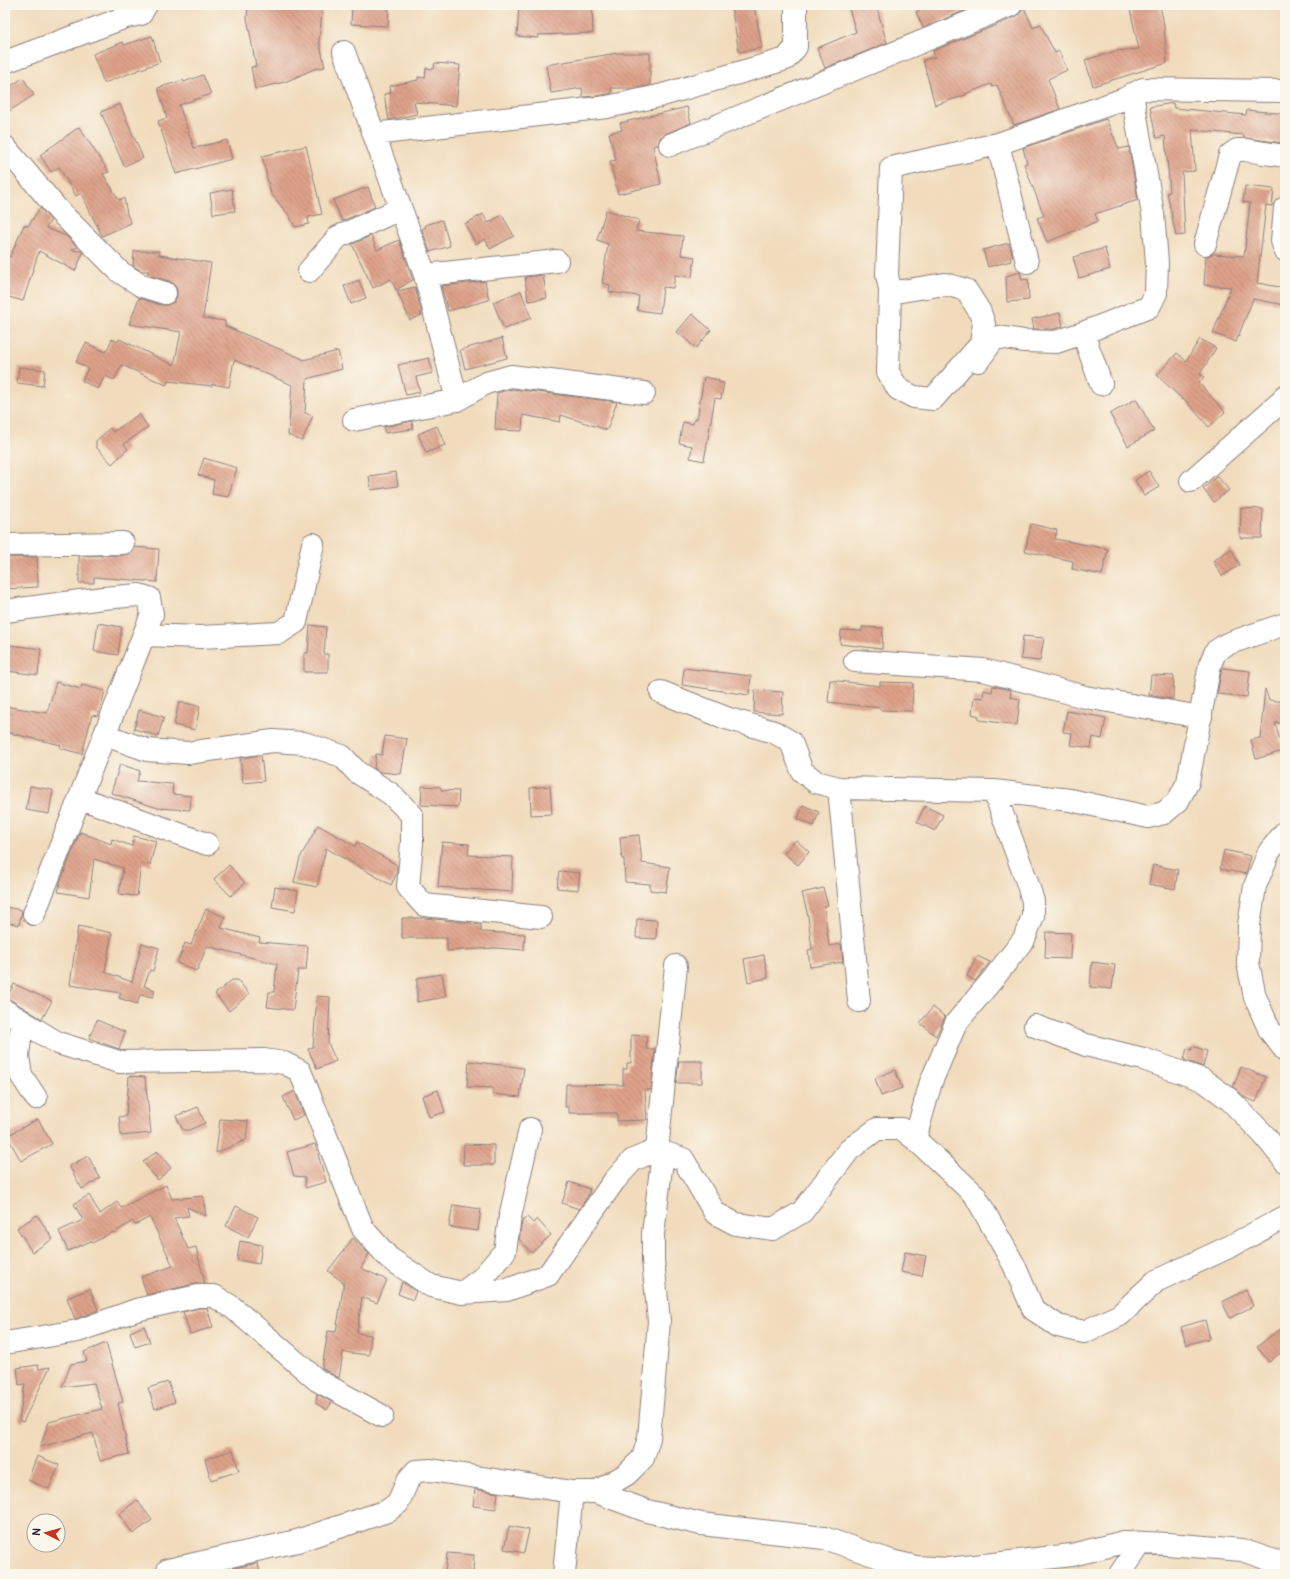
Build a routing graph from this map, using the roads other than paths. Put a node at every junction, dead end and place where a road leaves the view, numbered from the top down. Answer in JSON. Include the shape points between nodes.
{"nodes":[{"id":1,"x":146,"y":5,"type":"edge"},
{"id":2,"x":796,"y":5,"type":"edge"},
{"id":3,"x":1011,"y":5,"type":"edge"},
{"id":4,"x":344,"y":52,"type":"dead end"},
{"id":5,"x":5,"y":62,"type":"edge"},
{"id":6,"x":1285,"y":91,"type":"edge"},
{"id":7,"x":1132,"y":94,"type":"junction"},
{"id":8,"x":374,"y":134,"type":"junction"},
{"id":9,"x":998,"y":144,"type":"junction"},
{"id":10,"x":670,"y":145,"type":"dead end"},
{"id":11,"x":5,"y":147,"type":"edge"},
{"id":12,"x":1285,"y":156,"type":"edge"},
{"id":13,"x":1285,"y":208,"type":"edge"},
{"id":14,"x":400,"y":209,"type":"junction"},
{"id":15,"x":1205,"y":244,"type":"dead end"},
{"id":16,"x":1285,"y":250,"type":"edge"},
{"id":17,"x":557,"y":261,"type":"dead end"},
{"id":18,"x":1027,"y":262,"type":"dead end"},
{"id":19,"x":309,"y":271,"type":"dead end"},
{"id":20,"x":424,"y":275,"type":"junction"},
{"id":21,"x":890,"y":290,"type":"junction"},
{"id":22,"x":165,"y":293,"type":"dead end"},
{"id":23,"x":1083,"y":333,"type":"junction"},
{"id":24,"x":1101,"y":384,"type":"dead end"},
{"id":25,"x":644,"y":393,"type":"dead end"},
{"id":26,"x":1285,"y":396,"type":"edge"},
{"id":27,"x":952,"y":398,"type":"dead end"},
{"id":28,"x":457,"y":400,"type":"junction"},
{"id":29,"x":354,"y":420,"type":"dead end"},
{"id":30,"x":1191,"y":481,"type":"dead end"},
{"id":31,"x":124,"y":543,"type":"dead end"},
{"id":32,"x":312,"y":544,"type":"dead end"},
{"id":33,"x":5,"y":545,"type":"edge"},
{"id":34,"x":5,"y":611,"type":"edge"},
{"id":35,"x":1285,"y":624,"type":"edge"},
{"id":36,"x":144,"y":635,"type":"junction"},
{"id":37,"x":855,"y":661,"type":"dead end"},
{"id":38,"x":661,"y":692,"type":"dead end"},
{"id":39,"x":1202,"y":717,"type":"junction"},
{"id":40,"x":104,"y":735,"type":"junction"},
{"id":41,"x":839,"y":788,"type":"junction"},
{"id":42,"x":994,"y":791,"type":"junction"},
{"id":43,"x":80,"y":798,"type":"junction"},
{"id":44,"x":1285,"y":832,"type":"edge"},
{"id":45,"x":206,"y":844,"type":"dead end"},
{"id":46,"x":34,"y":914,"type":"dead end"},
{"id":47,"x":542,"y":917,"type":"dead end"},
{"id":48,"x":676,"y":966,"type":"dead end"},
{"id":49,"x":859,"y":1001,"type":"dead end"},
{"id":50,"x":14,"y":1016,"type":"edge"},
{"id":51,"x":1035,"y":1026,"type":"dead end"},
{"id":52,"x":1285,"y":1050,"type":"edge"},
{"id":53,"x":36,"y":1098,"type":"dead end"},
{"id":54,"x":530,"y":1129,"type":"dead end"},
{"id":55,"x":916,"y":1139,"type":"junction"},
{"id":56,"x":660,"y":1151,"type":"junction"},
{"id":57,"x":1285,"y":1161,"type":"edge"},
{"id":58,"x":1285,"y":1217,"type":"edge"},
{"id":59,"x":462,"y":1293,"type":"junction"},
{"id":60,"x":5,"y":1342,"type":"edge"},
{"id":61,"x":382,"y":1416,"type":"dead end"},
{"id":62,"x":572,"y":1492,"type":"junction"},
{"id":63,"x":596,"y":1492,"type":"junction"},
{"id":64,"x":1142,"y":1543,"type":"junction"},
{"id":65,"x":1285,"y":1565,"type":"edge"},
{"id":66,"x":168,"y":1570,"type":"dead end"},
{"id":67,"x":564,"y":1574,"type":"edge"},
{"id":68,"x":1120,"y":1574,"type":"edge"}],
"edges":[{"from":1,"to":5,"type":"street","via":[[141,14],[126,17]]},
{"from":2,"to":8,"type":"street","via":[[796,47],[786,59],[659,96],[607,107]]},
{"from":3,"to":10,"type":"street"},
{"from":4,"to":8,"type":"street"},
{"from":6,"to":7,"type":"street","via":[[1143,89]]},
{"from":7,"to":9,"type":"street"},
{"from":7,"to":23,"type":"street","via":[[1153,214],[1157,262],[1156,293],[1149,307]]},
{"from":8,"to":14,"type":"street"},
{"from":9,"to":18,"type":"street"},
{"from":9,"to":21,"type":"street","via":[[891,168],[887,275]]},
{"from":11,"to":22,"type":"street","via":[[58,210],[120,272],[142,286]]},
{"from":12,"to":15,"type":"street","via":[[1245,150],[1237,150],[1230,155]]},
{"from":13,"to":16,"type":"street","via":[[1282,241]]},
{"from":14,"to":19,"type":"street","via":[[338,237]]},
{"from":14,"to":20,"type":"street"},
{"from":17,"to":20,"type":"street"},
{"from":20,"to":28,"type":"street"},
{"from":21,"to":21,"type":"street","via":[[888,372],[898,389],[914,397],[933,399],[980,344],[984,324],[980,312],[966,290],[945,284],[895,292]]},
{"from":23,"to":24,"type":"street"},
{"from":23,"to":27,"type":"street","via":[[1056,342],[999,337],[993,340]]},
{"from":25,"to":28,"type":"street","via":[[511,376],[486,383]]},
{"from":26,"to":30,"type":"street"},
{"from":28,"to":29,"type":"street"},
{"from":31,"to":33,"type":"street"},
{"from":32,"to":36,"type":"street","via":[[296,622],[279,633],[200,637]]},
{"from":34,"to":36,"type":"street","via":[[139,595],[149,598],[152,614]]},
{"from":35,"to":39,"type":"street","via":[[1216,650],[1210,664]]},
{"from":36,"to":40,"type":"street"},
{"from":37,"to":39,"type":"street","via":[[983,670],[1085,697]]},
{"from":38,"to":41,"type":"street","via":[[726,718],[774,732],[791,742],[802,771],[816,782]]},
{"from":39,"to":42,"type":"street","via":[[1188,782],[1178,801],[1164,813],[1148,817],[1070,800]]},
{"from":40,"to":43,"type":"street"},
{"from":40,"to":47,"type":"street","via":[[147,750],[188,753],[273,741],[304,743],[342,756],[357,772],[391,794],[412,815],[408,887],[424,906]]},
{"from":41,"to":42,"type":"street"},
{"from":41,"to":49,"type":"street"},
{"from":42,"to":55,"type":"street","via":[[1033,901],[1033,916],[1024,939],[956,1023],[931,1082]]},
{"from":43,"to":45,"type":"street"},
{"from":43,"to":46,"type":"street"},
{"from":44,"to":52,"type":"street","via":[[1269,852],[1255,886],[1249,925],[1248,963],[1255,997],[1270,1031]]},
{"from":48,"to":56,"type":"street"},
{"from":50,"to":53,"type":"street","via":[[21,1075]]},
{"from":50,"to":59,"type":"street","via":[[58,1042],[119,1062],[264,1060],[284,1063],[300,1071],[363,1229],[389,1258],[431,1286]]},
{"from":51,"to":57,"type":"street","via":[[1086,1045],[1143,1059],[1203,1080],[1229,1099]]},
{"from":54,"to":59,"type":"street","via":[[504,1251],[482,1278]]},
{"from":55,"to":56,"type":"street","via":[[902,1129],[877,1129],[849,1150],[802,1212],[773,1229],[736,1224],[715,1213],[683,1159]]},
{"from":55,"to":58,"type":"street","via":[[975,1195],[1014,1265],[1033,1309],[1058,1326],[1084,1332],[1120,1315],[1156,1281]]},
{"from":56,"to":59,"type":"street","via":[[633,1160],[614,1181],[548,1275],[507,1290]]},
{"from":56,"to":63,"type":"street","via":[[653,1234],[659,1321],[649,1438],[643,1458],[627,1474]]},
{"from":60,"to":61,"type":"street","via":[[78,1331],[136,1310],[198,1296],[214,1296],[232,1306],[317,1380]]},
{"from":62,"to":63,"type":"street"},
{"from":62,"to":66,"type":"street","via":[[431,1470],[416,1471],[408,1480],[398,1503],[387,1511],[297,1541]]},
{"from":62,"to":67,"type":"street"},
{"from":63,"to":64,"type":"street","via":[[647,1511],[701,1524],[824,1538],[916,1568],[948,1569],[1072,1555],[1124,1542]]},
{"from":64,"to":65,"type":"street","via":[[1242,1550]]},
{"from":64,"to":68,"type":"street"}]}
